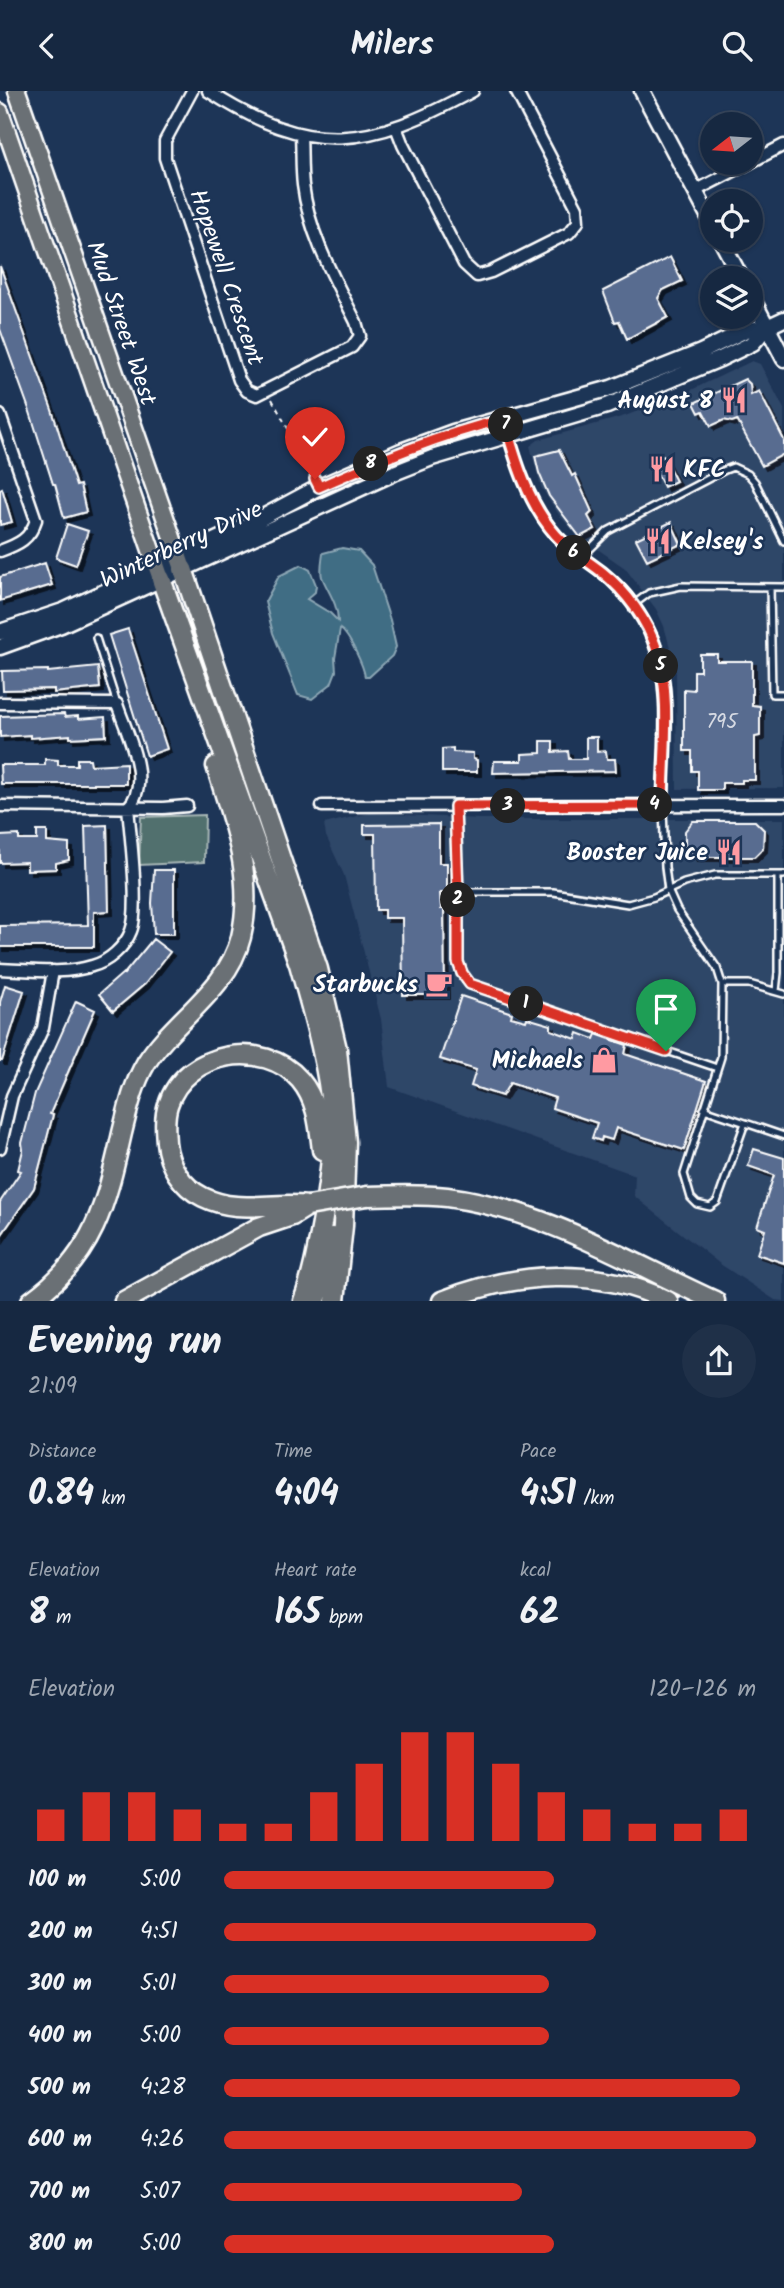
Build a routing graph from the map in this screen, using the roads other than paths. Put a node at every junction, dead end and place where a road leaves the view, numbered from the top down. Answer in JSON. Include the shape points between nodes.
{"nodes":[{"id":1,"x":18,"y":91,"type":"edge"},
{"id":2,"x":192,"y":91,"type":"edge"},
{"id":3,"x":208,"y":91,"type":"edge"},
{"id":4,"x":473,"y":91,"type":"edge"},
{"id":5,"x":516,"y":91,"type":"edge"},
{"id":6,"x":642,"y":91,"type":"edge"},
{"id":7,"x":455,"y":95,"type":"edge"},
{"id":8,"x":0,"y":112,"type":"edge"},
{"id":9,"x":396,"y":127,"type":"junction"},
{"id":10,"x":301,"y":135,"type":"junction"},
{"id":11,"x":784,"y":145,"type":"edge"},
{"id":12,"x":695,"y":191,"type":"junction"},
{"id":13,"x":700,"y":200,"type":"edge"},
{"id":14,"x":763,"y":319,"type":"edge"},
{"id":15,"x":784,"y":319,"type":"edge"},
{"id":16,"x":767,"y":327,"type":"junction"},
{"id":17,"x":784,"y":359,"type":"edge"},
{"id":18,"x":0,"y":415,"type":"edge"},
{"id":19,"x":504,"y":419,"type":"junction"},
{"id":20,"x":509,"y":436,"type":"junction"},
{"id":21,"x":784,"y":541,"type":"edge"},
{"id":22,"x":0,"y":551,"type":"edge"},
{"id":23,"x":581,"y":558,"type":"junction"},
{"id":24,"x":180,"y":563,"type":"junction"},
{"id":25,"x":159,"y":573,"type":"junction"},
{"id":26,"x":770,"y":587,"type":"junction"},
{"id":27,"x":784,"y":587,"type":"edge"},
{"id":28,"x":633,"y":605,"type":"junction"},
{"id":29,"x":0,"y":632,"type":"edge"},
{"id":30,"x":96,"y":638,"type":"dead end"},
{"id":31,"x":0,"y":647,"type":"edge"},
{"id":32,"x":188,"y":654,"type":"junction"},
{"id":33,"x":784,"y":694,"type":"edge"},
{"id":34,"x":0,"y":703,"type":"edge"},
{"id":35,"x":117,"y":704,"type":"junction"},
{"id":36,"x":663,"y":805,"type":"junction"},
{"id":37,"x":784,"y":805,"type":"edge"},
{"id":38,"x":0,"y":806,"type":"edge"},
{"id":39,"x":187,"y":806,"type":"dead end"},
{"id":40,"x":322,"y":806,"type":"dead end"},
{"id":41,"x":455,"y":806,"type":"junction"},
{"id":42,"x":128,"y":807,"type":"junction"},
{"id":43,"x":781,"y":875,"type":"edge"},
{"id":44,"x":668,"y":890,"type":"junction"},
{"id":45,"x":458,"y":892,"type":"junction"},
{"id":46,"x":0,"y":969,"type":"edge"},
{"id":47,"x":52,"y":971,"type":"junction"},
{"id":48,"x":722,"y":984,"type":"junction"},
{"id":49,"x":776,"y":991,"type":"junction"},
{"id":50,"x":784,"y":994,"type":"edge"},
{"id":51,"x":718,"y":1068,"type":"junction"},
{"id":52,"x":0,"y":1092,"type":"edge"},
{"id":53,"x":12,"y":1096,"type":"junction"},
{"id":54,"x":704,"y":1109,"type":"junction"},
{"id":55,"x":745,"y":1123,"type":"junction"},
{"id":56,"x":784,"y":1136,"type":"edge"},
{"id":57,"x":0,"y":1149,"type":"edge"},
{"id":58,"x":327,"y":1189,"type":"junction"},
{"id":59,"x":342,"y":1200,"type":"junction"},
{"id":60,"x":307,"y":1206,"type":"junction"},
{"id":61,"x":31,"y":1301,"type":"edge"},
{"id":62,"x":124,"y":1301,"type":"edge"},
{"id":63,"x":303,"y":1301,"type":"edge"},
{"id":64,"x":316,"y":1301,"type":"edge"},
{"id":65,"x":335,"y":1301,"type":"edge"},
{"id":66,"x":442,"y":1301,"type":"edge"},
{"id":67,"x":668,"y":1301,"type":"edge"},
{"id":68,"x":715,"y":1301,"type":"edge"}],
"edges":[{"from":1,"to":24,"type":"main road","name":"Mud Street West"},
{"from":2,"to":10,"type":"street","name":"Hopewell Crescent","via":[[165,141],[165,159],[239,380],[257,395],[352,347],[360,336],[309,214]]},
{"from":3,"to":10,"type":"street","via":[[258,119]]},
{"from":4,"to":7,"type":"street"},
{"from":5,"to":9,"type":"street","via":[[577,208],[578,222],[569,233],[491,272],[477,276],[464,264]]},
{"from":6,"to":12,"type":"street"},
{"from":7,"to":9,"type":"street"},
{"from":8,"to":25,"type":"main road","name":"Mud Street West"},
{"from":9,"to":10,"type":"street","via":[[330,139]]},
{"from":11,"to":12,"type":"street"},
{"from":12,"to":13,"type":"street"},
{"from":14,"to":16,"type":"street"},
{"from":15,"to":16,"type":"street","name":"Winterberry Drive"},
{"from":16,"to":17,"type":"street"},
{"from":16,"to":19,"type":"street","name":"Winterberry Drive","via":[[746,330],[629,382]]},
{"from":16,"to":20,"type":"street","name":"Winterberry Drive","via":[[753,343],[672,381]]},
{"from":18,"to":22,"type":"street","via":[[36,520],[31,534]]},
{"from":19,"to":20,"type":"street"},
{"from":19,"to":24,"type":"street","name":"Winterberry Drive","via":[[401,451],[319,487]]},
{"from":20,"to":23,"type":"street","via":[[538,510]]},
{"from":20,"to":24,"type":"street","name":"Winterberry Drive","via":[[432,458]]},
{"from":21,"to":23,"type":"lane","via":[[755,482],[733,467],[608,531]]},
{"from":23,"to":28,"type":"street","via":[[610,579]]},
{"from":24,"to":25,"type":"street","name":"Winterberry Drive"},
{"from":24,"to":59,"type":"highway","via":[[318,969],[337,1049],[346,1142]]},
{"from":25,"to":29,"type":"street","name":"Winterberry Drive"},
{"from":25,"to":31,"type":"street","name":"Winterberry Drive","via":[[61,625]]},
{"from":25,"to":32,"type":"highway"},
{"from":26,"to":27,"type":"lane"},
{"from":26,"to":28,"type":"lane","via":[[681,586],[649,593]]},
{"from":26,"to":33,"type":"lane","via":[[772,694]]},
{"from":28,"to":36,"type":"street","via":[[652,639],[662,675]]},
{"from":30,"to":35,"type":"lane"},
{"from":32,"to":58,"type":"highway","via":[[315,1020],[332,1118]]},
{"from":32,"to":61,"type":"highway","via":[[245,868],[241,939],[216,984],[148,1061],[131,1096],[101,1215],[75,1259]]},
{"from":34,"to":35,"type":"street"},
{"from":35,"to":42,"type":"street","via":[[139,772],[138,787]]},
{"from":36,"to":37,"type":"street"},
{"from":36,"to":41,"type":"street"},
{"from":36,"to":44,"type":"lane"},
{"from":38,"to":42,"type":"street"},
{"from":39,"to":42,"type":"street"},
{"from":40,"to":41,"type":"street"},
{"from":41,"to":45,"type":"lane"},
{"from":42,"to":47,"type":"street","via":[[134,905],[131,931],[111,957],[94,966]]},
{"from":43,"to":44,"type":"lane","via":[[715,875]]},
{"from":43,"to":49,"type":"lane"},
{"from":44,"to":45,"type":"lane","via":[[628,904],[554,892]]},
{"from":44,"to":48,"type":"lane","via":[[677,911],[717,968]]},
{"from":45,"to":51,"type":"lane","via":[[458,962],[470,984]]},
{"from":46,"to":47,"type":"street"},
{"from":47,"to":53,"type":"street","via":[[43,1028]]},
{"from":48,"to":49,"type":"lane"},
{"from":48,"to":51,"type":"lane"},
{"from":49,"to":50,"type":"lane"},
{"from":51,"to":54,"type":"lane"},
{"from":52,"to":53,"type":"street"},
{"from":53,"to":57,"type":"street"},
{"from":54,"to":55,"type":"lane"},
{"from":54,"to":55,"type":"lane","via":[[684,1174],[691,1198],[703,1207],[717,1202]]},
{"from":55,"to":56,"type":"lane"},
{"from":58,"to":60,"type":"highway","via":[[315,1106],[291,1071],[277,1062],[241,1054],[208,1062],[181,1083],[168,1104],[166,1144],[173,1166],[192,1190],[240,1208]]},
{"from":58,"to":63,"type":"highway"},
{"from":59,"to":64,"type":"highway"},
{"from":59,"to":65,"type":"highway"},
{"from":60,"to":62,"type":"highway"},
{"from":60,"to":68,"type":"highway","bridge":true,"via":[[367,1196],[448,1197],[499,1208],[568,1231]]},
{"from":66,"to":67,"type":"highway","via":[[534,1277],[622,1283]]}]}
